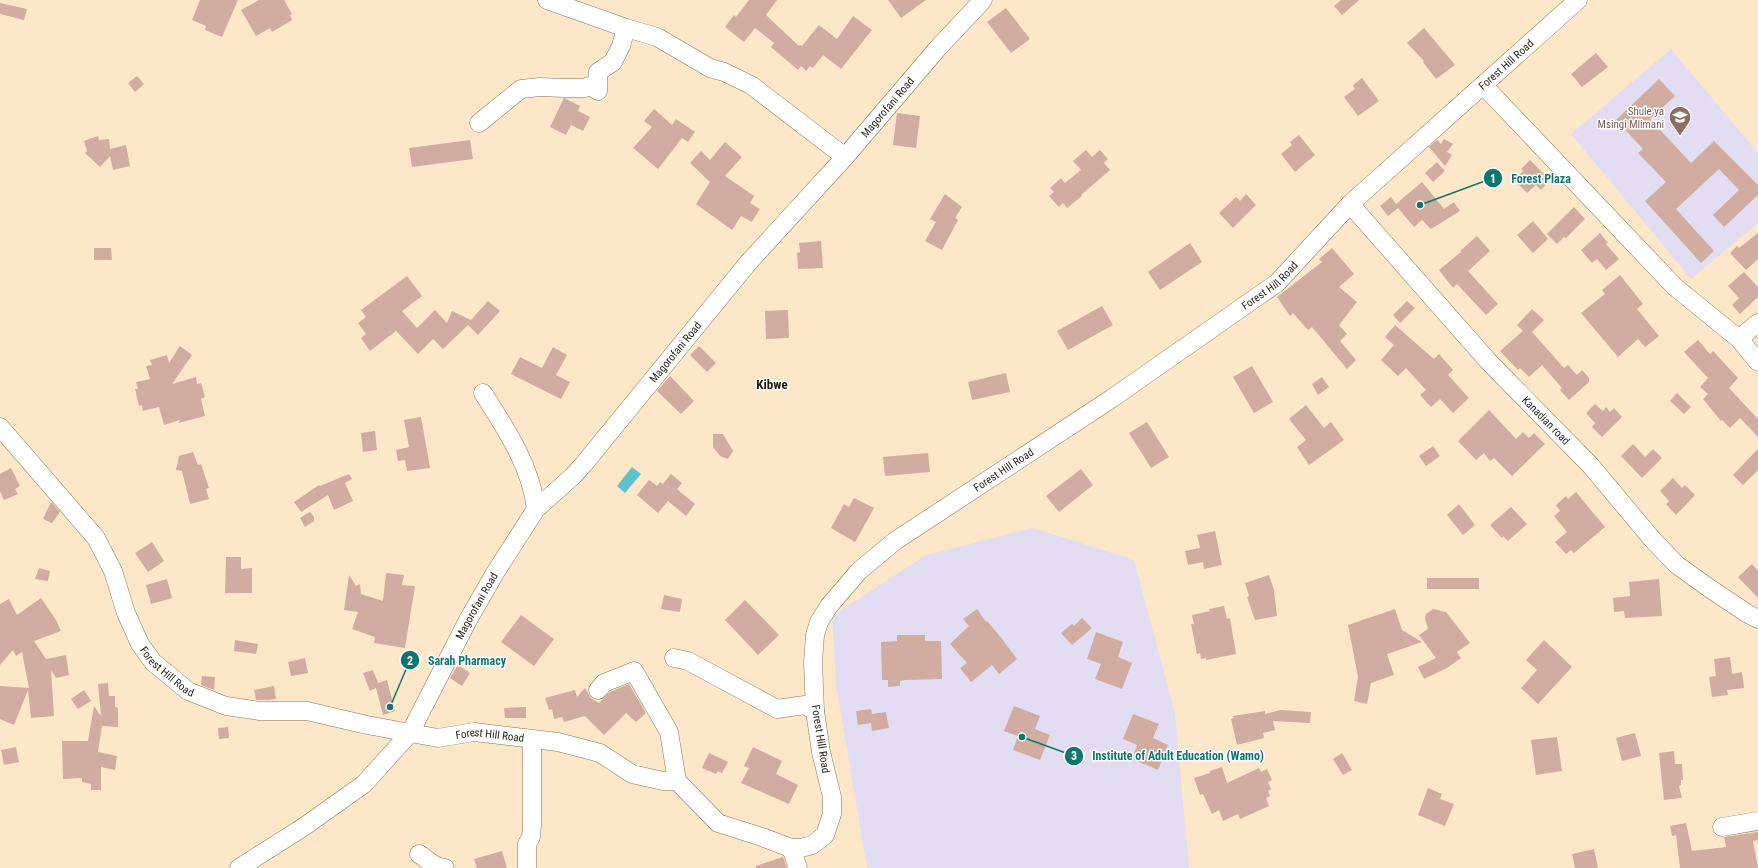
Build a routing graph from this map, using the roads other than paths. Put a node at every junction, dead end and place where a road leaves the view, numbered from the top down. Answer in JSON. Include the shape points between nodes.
{"nodes":[{"id":1,"x":547,"y":0,"type":"edge"},
{"id":2,"x":983,"y":0,"type":"edge"},
{"id":3,"x":1578,"y":0,"type":"edge"},
{"id":4,"x":626,"y":28,"type":"junction"},
{"id":5,"x":1483,"y":85,"type":"junction"},
{"id":6,"x":478,"y":123,"type":"dead end"},
{"id":7,"x":845,"y":156,"type":"junction"},
{"id":8,"x":1350,"y":204,"type":"junction"},
{"id":9,"x":1758,"y":323,"type":"edge"},
{"id":10,"x":1739,"y":339,"type":"junction"},
{"id":11,"x":1758,"y":362,"type":"edge"},
{"id":12,"x":483,"y":393,"type":"dead end"},
{"id":13,"x":1,"y":431,"type":"edge"},
{"id":14,"x":536,"y":509,"type":"junction"},
{"id":15,"x":1758,"y":619,"type":"edge"},
{"id":16,"x":674,"y":658,"type":"dead end"},
{"id":17,"x":598,"y":690,"type":"dead end"},
{"id":18,"x":815,"y":711,"type":"junction"},
{"id":19,"x":410,"y":733,"type":"junction"},
{"id":20,"x":532,"y":740,"type":"junction"},
{"id":21,"x":677,"y":781,"type":"junction"},
{"id":22,"x":1758,"y":821,"type":"edge"},
{"id":23,"x":1722,"y":827,"type":"dead end"},
{"id":24,"x":791,"y":848,"type":"junction"},
{"id":25,"x":418,"y":854,"type":"dead end"},
{"id":26,"x":239,"y":868,"type":"edge"},
{"id":27,"x":445,"y":868,"type":"edge"},
{"id":28,"x":527,"y":868,"type":"edge"},
{"id":29,"x":798,"y":868,"type":"edge"}],
"edges":[{"from":1,"to":4,"type":"street"},
{"from":2,"to":7,"type":"street","name":"Magorofani Road"},
{"from":3,"to":5,"type":"street","name":"Forest Hill Road"},
{"from":4,"to":6,"type":"street","via":[[613,62],[598,72],[598,91],[589,86],[521,89]]},
{"from":4,"to":7,"type":"street","via":[[657,37],[710,68],[751,85]]},
{"from":5,"to":8,"type":"street","name":"Forest Hill Road"},
{"from":5,"to":10,"type":"street","via":[[1674,287]]},
{"from":7,"to":14,"type":"street","name":"Magorofani Road","via":[[748,263],[583,465]]},
{"from":8,"to":15,"type":"street","name":"Kanadian road","via":[[1488,361],[1591,466],[1677,565]]},
{"from":8,"to":18,"type":"street","name":"Forest Hill Road","via":[[1277,283],[1111,399],[895,542],[859,571],[829,606],[816,632],[813,647]]},
{"from":9,"to":10,"type":"street"},
{"from":10,"to":11,"type":"street"},
{"from":12,"to":14,"type":"street","via":[[518,452],[533,492]]},
{"from":13,"to":19,"type":"street","name":"Forest Hill Road","via":[[96,538],[113,571],[126,613],[140,644],[152,662],[188,691],[226,706],[260,711],[308,711]]},
{"from":14,"to":19,"type":"street","name":"Magorofani Road","via":[[472,613]]},
{"from":16,"to":18,"type":"street","via":[[688,661],[777,709],[801,705]]},
{"from":17,"to":21,"type":"street","via":[[604,683],[634,671],[669,732]]},
{"from":18,"to":24,"type":"street","name":"Forest Hill Road","via":[[821,752],[832,796],[832,814],[825,835],[812,844]]},
{"from":19,"to":20,"type":"street","name":"Forest Hill Road","via":[[438,738],[474,732]]},
{"from":19,"to":26,"type":"street","name":"Magorofani Road","via":[[364,784]]},
{"from":20,"to":21,"type":"street","name":"Forest Hill Road","via":[[558,742],[600,753],[632,774],[663,781]]},
{"from":20,"to":28,"type":"street","via":[[532,825],[527,844]]},
{"from":21,"to":24,"type":"street","via":[[718,823]]},
{"from":22,"to":23,"type":"street"},
{"from":24,"to":29,"type":"street"},
{"from":25,"to":27,"type":"street","via":[[436,867]]}]}
